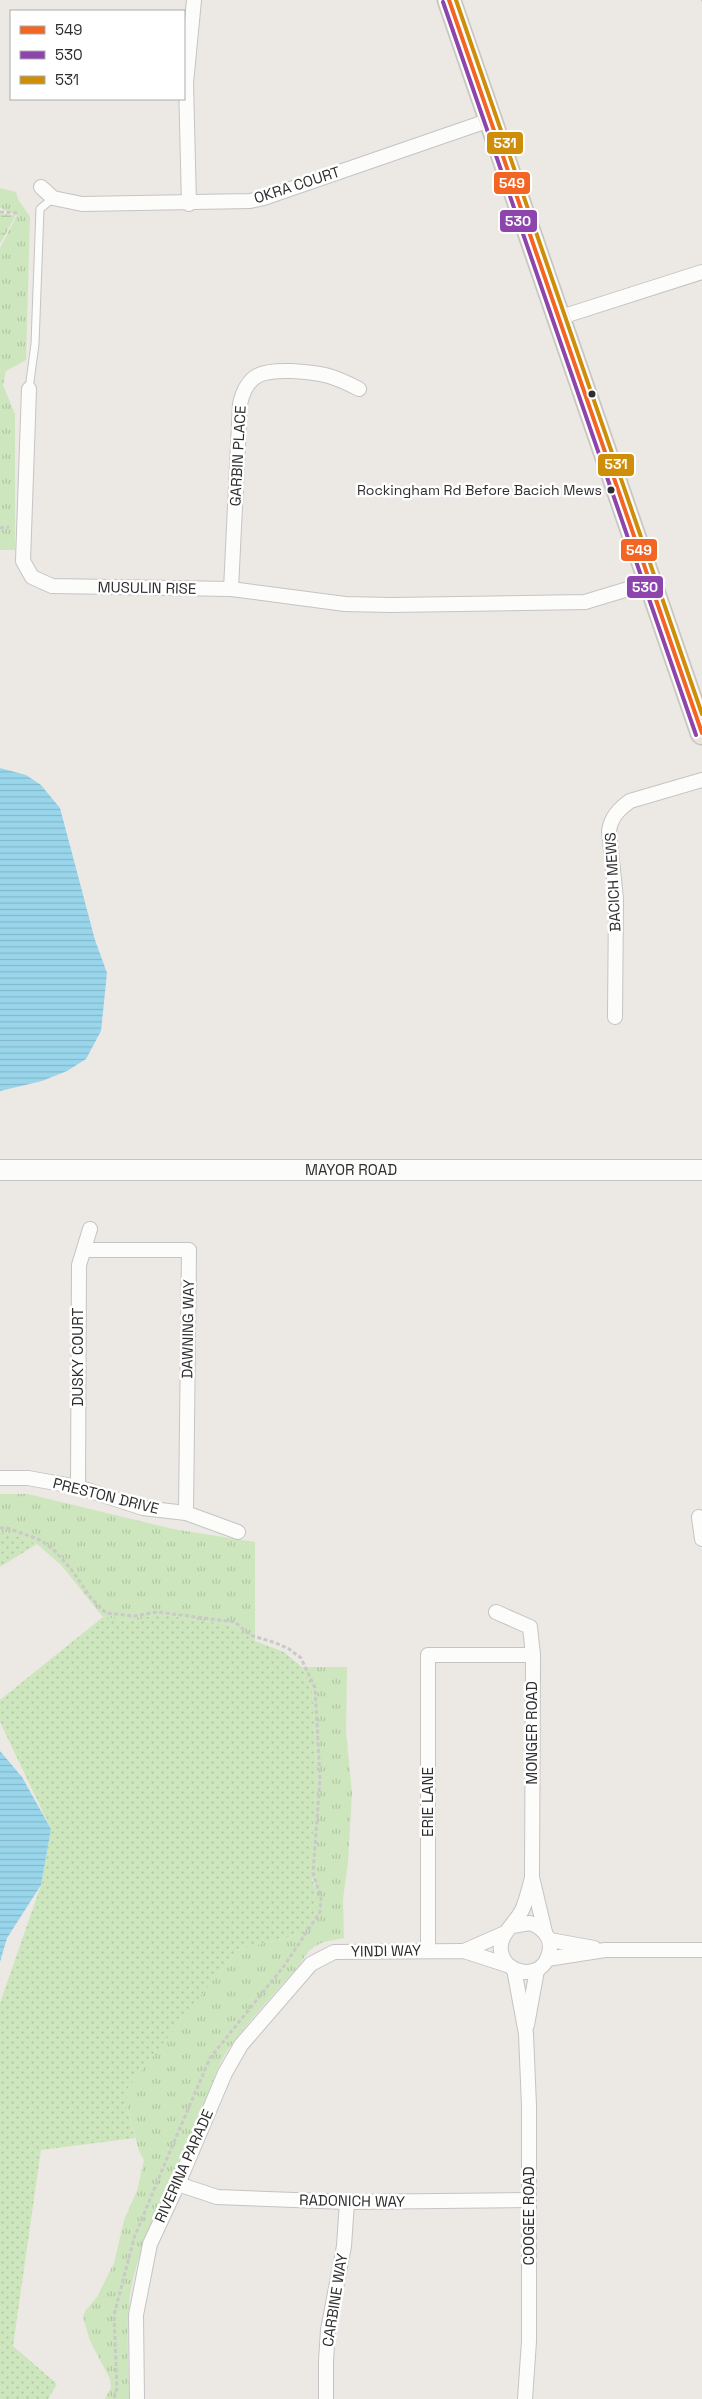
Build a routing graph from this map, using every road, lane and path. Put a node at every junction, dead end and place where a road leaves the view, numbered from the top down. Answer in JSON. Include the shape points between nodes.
{"nodes":[{"id":1,"x":194,"y":0,"type":"edge"},
{"id":2,"x":449,"y":0,"type":"edge"},
{"id":3,"x":490,"y":120,"type":"junction"},
{"id":4,"x":41,"y":187,"type":"dead end"},
{"id":5,"x":53,"y":198,"type":"junction"},
{"id":6,"x":189,"y":204,"type":"junction"},
{"id":7,"x":0,"y":212,"type":"edge"},
{"id":8,"x":18,"y":214,"type":"dead end"},
{"id":9,"x":702,"y":272,"type":"edge"},
{"id":10,"x":558,"y":318,"type":"junction"},
{"id":11,"x":28,"y":389,"type":"joint"},
{"id":12,"x":360,"y":389,"type":"dead end"},
{"id":13,"x":648,"y":583,"type":"junction"},
{"id":14,"x":231,"y":589,"type":"junction"},
{"id":15,"x":702,"y":733,"type":"edge"},
{"id":16,"x":702,"y":780,"type":"edge"},
{"id":17,"x":615,"y":1017,"type":"dead end"},
{"id":18,"x":0,"y":1170,"type":"edge"},
{"id":19,"x":702,"y":1170,"type":"edge"},
{"id":20,"x":90,"y":1229,"type":"dead end"},
{"id":21,"x":84,"y":1250,"type":"junction"},
{"id":22,"x":0,"y":1478,"type":"edge"},
{"id":23,"x":78,"y":1486,"type":"junction"},
{"id":24,"x":186,"y":1513,"type":"junction"},
{"id":25,"x":699,"y":1517,"type":"dead end"},
{"id":26,"x":0,"y":1528,"type":"edge"},
{"id":27,"x":238,"y":1532,"type":"dead end"},
{"id":28,"x":702,"y":1539,"type":"edge"},
{"id":29,"x":496,"y":1612,"type":"dead end"},
{"id":30,"x":532,"y":1655,"type":"junction"},
{"id":31,"x":532,"y":1876,"type":"junction"},
{"id":32,"x":509,"y":1930,"type":"junction"},
{"id":33,"x":547,"y":1936,"type":"junction"},
{"id":34,"x":428,"y":1950,"type":"junction"},
{"id":35,"x":605,"y":1950,"type":"junction"},
{"id":36,"x":702,"y":1950,"type":"edge"},
{"id":37,"x":464,"y":1951,"type":"junction"},
{"id":38,"x":547,"y":1959,"type":"junction"},
{"id":39,"x":311,"y":1964,"type":"joint"},
{"id":40,"x":510,"y":1967,"type":"junction"},
{"id":41,"x":537,"y":1970,"type":"junction"},
{"id":42,"x":526,"y":2034,"type":"junction"},
{"id":43,"x":178,"y":2184,"type":"junction"},
{"id":44,"x":528,"y":2200,"type":"junction"},
{"id":45,"x":348,"y":2202,"type":"junction"},
{"id":46,"x":114,"y":2399,"type":"edge"},
{"id":47,"x":136,"y":2399,"type":"edge"},
{"id":48,"x":326,"y":2399,"type":"edge"},
{"id":49,"x":525,"y":2399,"type":"edge"}],
"edges":[{"from":1,"to":6,"type":"street","via":[[186,83]]},
{"from":2,"to":3,"type":"main road"},
{"from":3,"to":6,"type":"street","name":"OKRA COURT","via":[[264,198]]},
{"from":3,"to":10,"type":"main road"},
{"from":4,"to":5,"type":"street"},
{"from":5,"to":6,"type":"street","name":"OKRA COURT","via":[[82,204]]},
{"from":5,"to":11,"type":"lane","name":"MUSULIN RISE","via":[[40,209],[34,344]]},
{"from":7,"to":8,"type":"path"},
{"from":9,"to":10,"type":"street"},
{"from":10,"to":13,"type":"main road"},
{"from":11,"to":14,"type":"street","name":"MUSULIN RISE","via":[[24,560],[32,577],[52,586]]},
{"from":12,"to":14,"type":"street","name":"GARBIN PLACE","via":[[324,373],[272,370],[250,381],[243,391]]},
{"from":13,"to":14,"type":"street","name":"MUSULIN RISE","via":[[585,602],[450,605],[345,604]]},
{"from":13,"to":15,"type":"main road"},
{"from":16,"to":17,"type":"street","name":"BACICH MEWS","via":[[630,801],[610,822],[616,898]]},
{"from":18,"to":19,"type":"main road","name":"MAYOR ROAD"},
{"from":20,"to":21,"type":"street","name":"DUSKY COURT"},
{"from":21,"to":23,"type":"street","name":"DUSKY COURT","via":[[79,1265]]},
{"from":21,"to":24,"type":"street","name":"DAWNING WAY","via":[[189,1250]]},
{"from":22,"to":23,"type":"street","name":"PRESTON DRIVE","via":[[28,1478]]},
{"from":23,"to":24,"type":"street","name":"PRESTON DRIVE","via":[[143,1508]]},
{"from":24,"to":27,"type":"street","name":"PRESTON DRIVE"},
{"from":25,"to":28,"type":"street"},
{"from":26,"to":46,"type":"path","via":[[38,1539],[53,1549],[106,1613],[134,1616],[157,1612],[235,1622],[250,1635],[276,1643],[300,1658],[315,1688],[320,1779],[313,1873],[321,1898],[320,1912],[284,1966],[210,2058],[164,2163],[134,2238],[114,2315],[117,2388]]},
{"from":29,"to":30,"type":"street","name":"MONGER ROAD","via":[[530,1626]]},
{"from":30,"to":31,"type":"street","name":"MONGER ROAD"},
{"from":30,"to":34,"type":"street","name":"ERIE LANE","via":[[428,1655]]},
{"from":31,"to":32,"type":"street","name":"MONGER ROAD","via":[[523,1908]]},
{"from":31,"to":33,"type":"street","name":"MONGER ROAD"},
{"from":32,"to":33,"type":"street","name":"YINDI WAY","via":[[530,1923]]},
{"from":32,"to":37,"type":"street","name":"YINDI WAY"},
{"from":32,"to":40,"type":"street","via":[[501,1941],[500,1950]]},
{"from":33,"to":35,"type":"street","name":"YINDI WAY"},
{"from":33,"to":38,"type":"street","via":[[551,1949]]},
{"from":34,"to":37,"type":"street","name":"YINDI WAY"},
{"from":34,"to":39,"type":"street","name":"YINDI WAY","via":[[334,1952]]},
{"from":35,"to":36,"type":"street","name":"YINDI WAY"},
{"from":35,"to":38,"type":"street","name":"YINDI WAY"},
{"from":37,"to":40,"type":"street","name":"YINDI WAY"},
{"from":38,"to":41,"type":"street"},
{"from":39,"to":43,"type":"street","name":"RIVERINA PARADE","via":[[241,2045],[225,2073]]},
{"from":40,"to":41,"type":"street","name":"YINDI WAY","via":[[529,1972]]},
{"from":40,"to":42,"type":"street","name":"COOGEE ROAD"},
{"from":41,"to":42,"type":"street","name":"COOGEE ROAD"},
{"from":42,"to":44,"type":"street","name":"COOGEE ROAD"},
{"from":43,"to":45,"type":"street","name":"RADONICH WAY","via":[[217,2197]]},
{"from":43,"to":47,"type":"street","name":"RIVERINA PARADE","via":[[150,2244],[141,2285],[136,2315]]},
{"from":44,"to":45,"type":"street","name":"RADONICH WAY"},
{"from":44,"to":49,"type":"street","name":"COOGEE ROAD","via":[[529,2341]]},
{"from":45,"to":48,"type":"street","name":"CARBINE WAY","via":[[344,2246],[328,2330]]}]}
